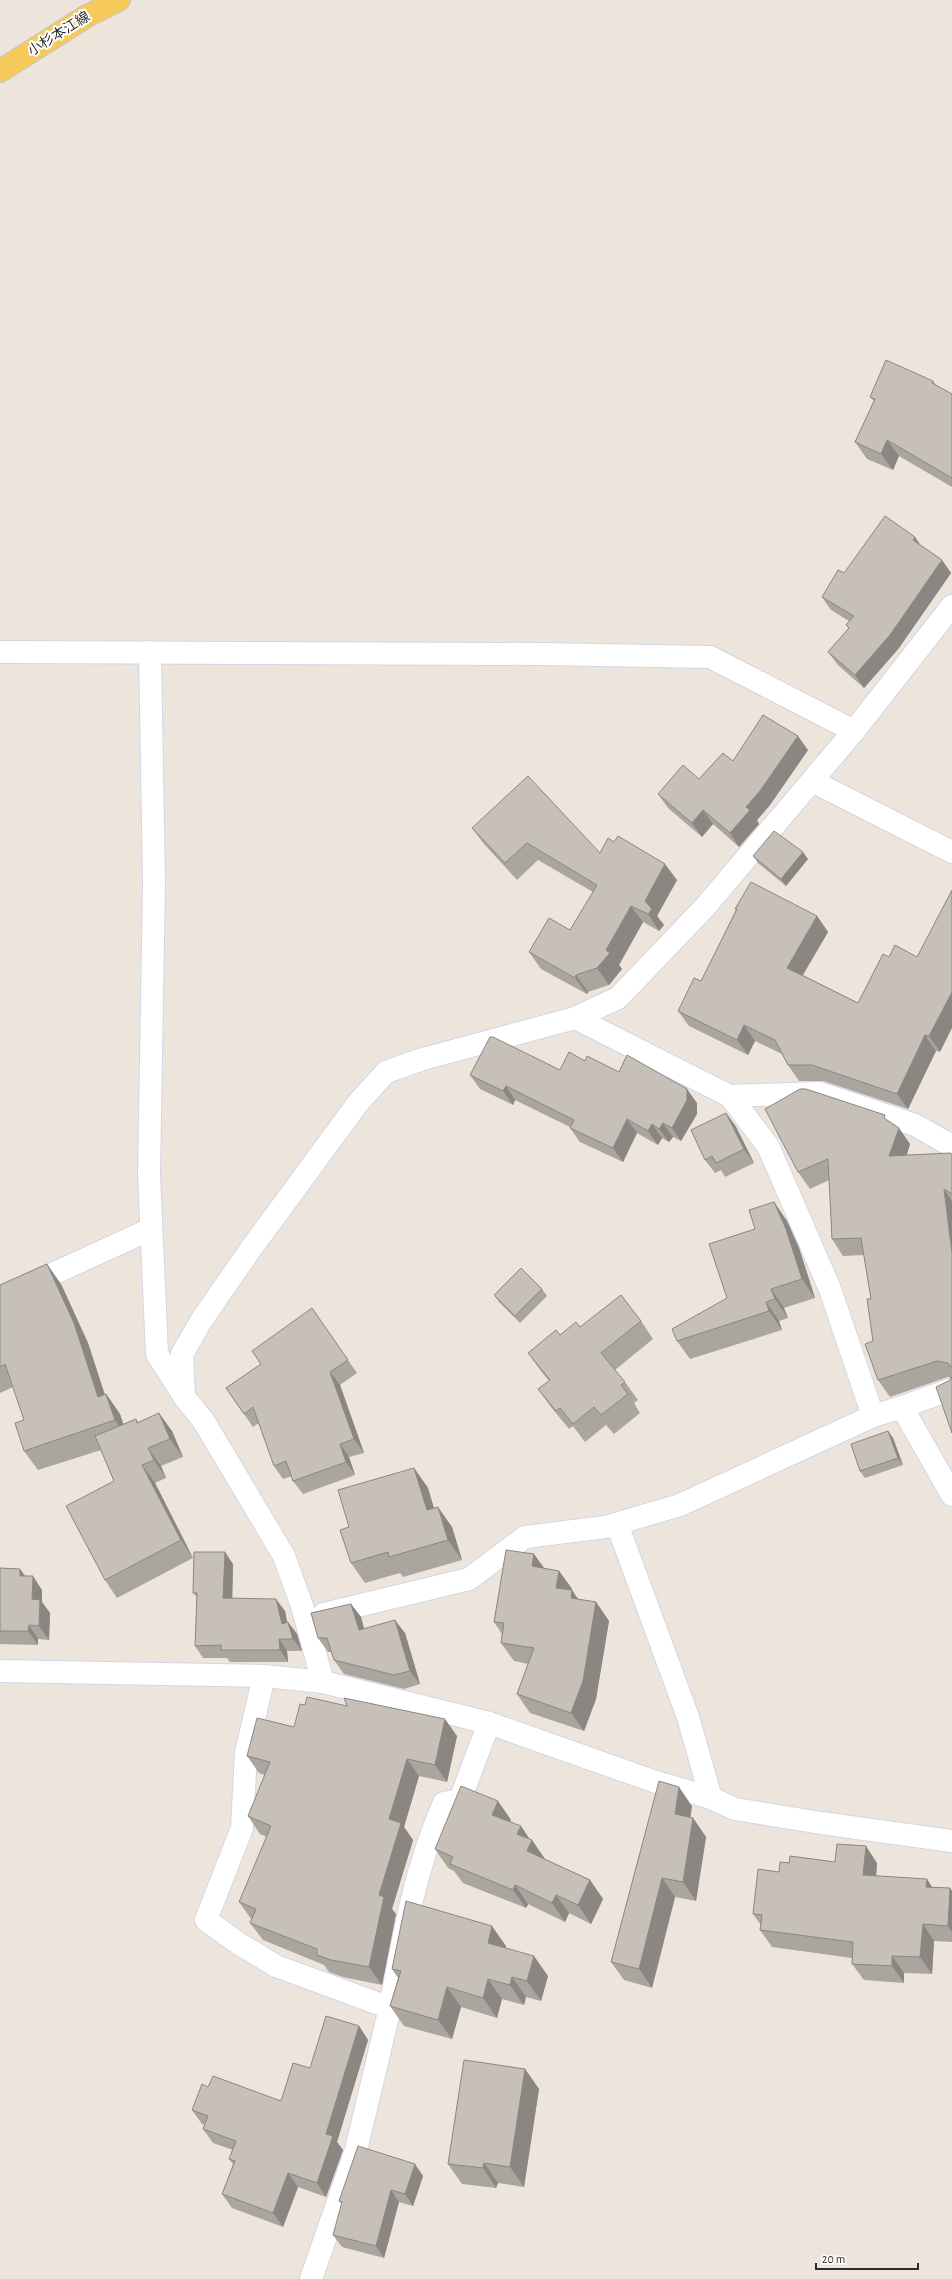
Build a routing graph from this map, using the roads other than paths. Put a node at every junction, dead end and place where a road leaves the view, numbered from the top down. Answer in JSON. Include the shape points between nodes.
{"nodes":[{"id":1,"x":118,"y":0,"type":"edge"},
{"id":2,"x":0,"y":71,"type":"edge"},
{"id":3,"x":952,"y":606,"type":"edge"},
{"id":4,"x":0,"y":652,"type":"edge"},
{"id":5,"x":150,"y":652,"type":"junction"},
{"id":6,"x":854,"y":731,"type":"junction"},
{"id":7,"x":812,"y":780,"type":"junction"},
{"id":8,"x":952,"y":852,"type":"edge"},
{"id":9,"x":575,"y":1018,"type":"junction"},
{"id":10,"x":730,"y":1096,"type":"junction"},
{"id":11,"x":952,"y":1146,"type":"edge"},
{"id":12,"x":151,"y":1229,"type":"junction"},
{"id":13,"x":0,"y":1298,"type":"edge"},
{"id":14,"x":952,"y":1389,"type":"edge"},
{"id":15,"x":184,"y":1397,"type":"junction"},
{"id":16,"x":902,"y":1407,"type":"junction"},
{"id":17,"x":873,"y":1416,"type":"junction"},
{"id":18,"x":952,"y":1495,"type":"edge"},
{"id":19,"x":617,"y":1524,"type":"junction"},
{"id":20,"x":304,"y":1618,"type":"junction"},
{"id":21,"x":0,"y":1671,"type":"edge"},
{"id":22,"x":264,"y":1676,"type":"junction"},
{"id":23,"x":323,"y":1682,"type":"junction"},
{"id":24,"x":489,"y":1723,"type":"junction"},
{"id":25,"x":711,"y":1798,"type":"junction"},
{"id":26,"x":952,"y":1841,"type":"edge"},
{"id":27,"x":390,"y":2008,"type":"junction"},
{"id":28,"x":311,"y":2279,"type":"edge"}],
"edges":[{"from":1,"to":2,"type":"main road","name":"小杉本江線","via":[[87,16]]},
{"from":3,"to":6,"type":"street"},
{"from":4,"to":5,"type":"street"},
{"from":5,"to":6,"type":"street","via":[[535,654],[710,658]]},
{"from":5,"to":12,"type":"street","via":[[154,882],[149,1175]]},
{"from":6,"to":7,"type":"street"},
{"from":7,"to":8,"type":"street"},
{"from":7,"to":9,"type":"street","via":[[704,907],[618,998]]},
{"from":9,"to":10,"type":"street"},
{"from":9,"to":15,"type":"street","via":[[423,1059],[386,1072],[358,1103],[201,1321],[182,1354]]},
{"from":10,"to":11,"type":"street","via":[[820,1093],[915,1125]]},
{"from":10,"to":17,"type":"street","via":[[771,1153],[830,1289]]},
{"from":12,"to":13,"type":"street"},
{"from":12,"to":15,"type":"street","via":[[157,1354]]},
{"from":14,"to":16,"type":"street"},
{"from":15,"to":20,"type":"street","via":[[204,1420],[284,1556]]},
{"from":16,"to":17,"type":"street"},
{"from":16,"to":18,"type":"street"},
{"from":17,"to":19,"type":"street","via":[[680,1505]]},
{"from":19,"to":20,"type":"street","via":[[525,1537],[469,1579]]},
{"from":19,"to":25,"type":"street","via":[[688,1717]]},
{"from":20,"to":23,"type":"street"},
{"from":21,"to":22,"type":"street"},
{"from":22,"to":23,"type":"street"},
{"from":22,"to":27,"type":"street","via":[[246,1753],[242,1828],[206,1920],[276,1966]]},
{"from":23,"to":24,"type":"street"},
{"from":24,"to":25,"type":"street","via":[[656,1782]]},
{"from":24,"to":27,"type":"street","via":[[460,1800],[444,1803],[431,1831],[407,1914]]},
{"from":25,"to":26,"type":"street","via":[[735,1809]]},
{"from":27,"to":28,"type":"street","via":[[356,2150]]}]}
